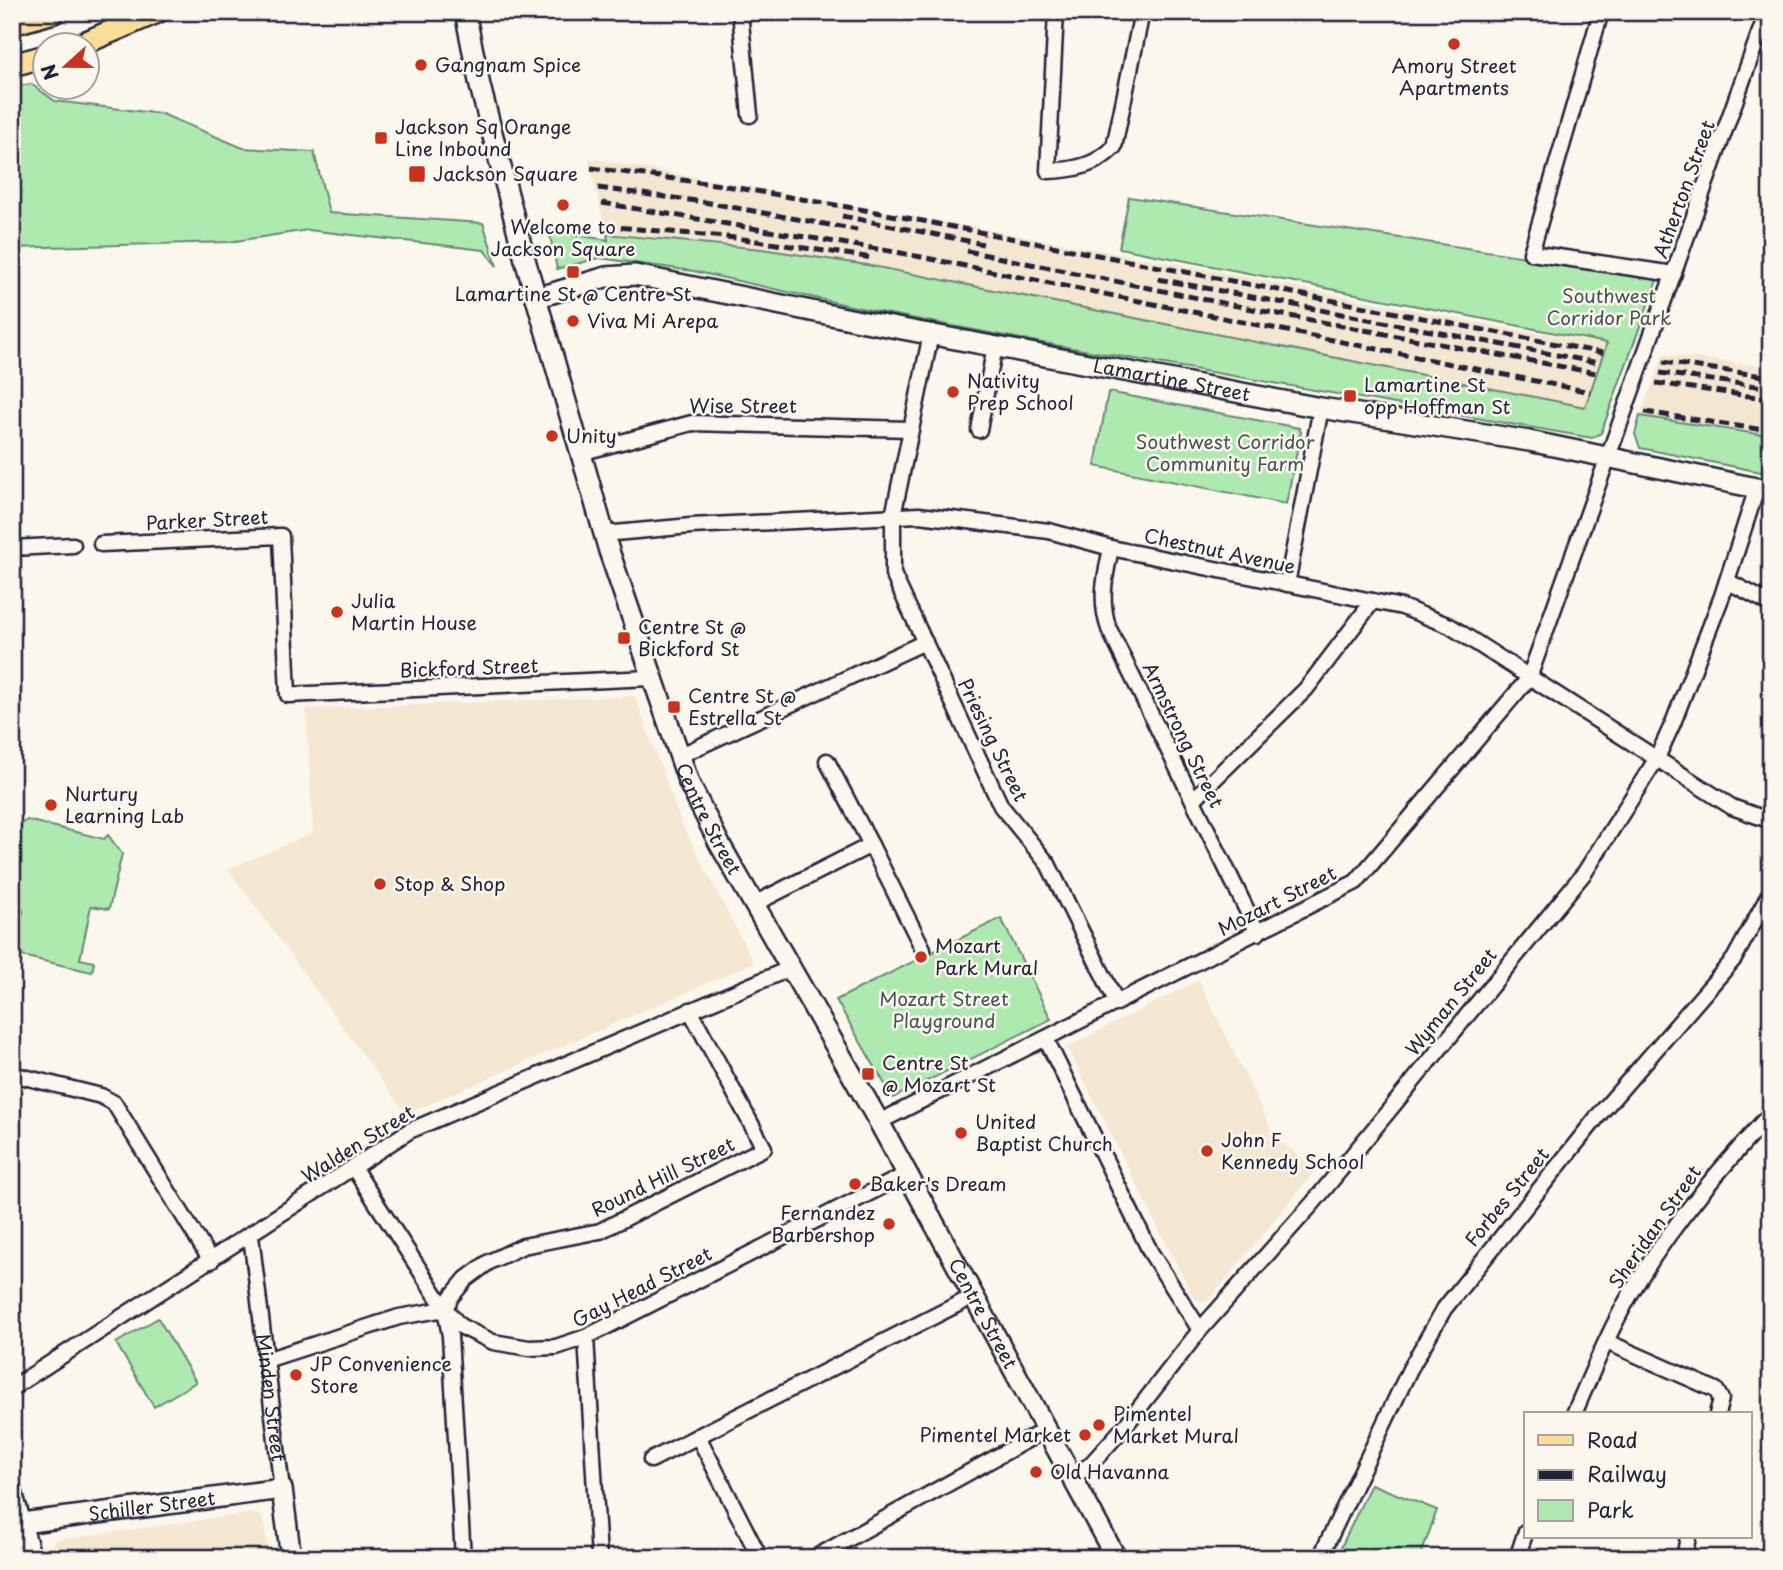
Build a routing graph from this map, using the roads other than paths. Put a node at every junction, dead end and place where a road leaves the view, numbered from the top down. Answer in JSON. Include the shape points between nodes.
{"nodes":[{"id":1,"x":54,"y":12,"type":"edge"},
{"id":2,"x":157,"y":12,"type":"edge"},
{"id":3,"x":465,"y":12,"type":"edge"},
{"id":4,"x":740,"y":12,"type":"edge"},
{"id":5,"x":1056,"y":12,"type":"edge"},
{"id":6,"x":1142,"y":12,"type":"edge"},
{"id":7,"x":1601,"y":12,"type":"edge"},
{"id":8,"x":1767,"y":12,"type":"edge"},
{"id":9,"x":12,"y":24,"type":"edge"},
{"id":10,"x":102,"y":35,"type":"edge"},
{"id":11,"x":32,"y":60,"type":"edge"},
{"id":12,"x":12,"y":65,"type":"edge"},
{"id":13,"x":750,"y":115,"type":"dead end"},
{"id":14,"x":1674,"y":274,"type":"junction"},
{"id":15,"x":536,"y":298,"type":"junction"},
{"id":16,"x":931,"y":334,"type":"junction"},
{"id":17,"x":995,"y":346,"type":"junction"},
{"id":18,"x":1321,"y":408,"type":"junction"},
{"id":19,"x":909,"y":429,"type":"junction"},
{"id":20,"x":979,"y":430,"type":"dead end"},
{"id":21,"x":580,"y":453,"type":"junction"},
{"id":22,"x":1610,"y":458,"type":"junction"},
{"id":23,"x":1764,"y":490,"type":"edge"},
{"id":24,"x":893,"y":516,"type":"junction"},
{"id":25,"x":604,"y":534,"type":"junction"},
{"id":26,"x":101,"y":544,"type":"dead end"},
{"id":27,"x":73,"y":545,"type":"dead end"},
{"id":28,"x":12,"y":548,"type":"edge"},
{"id":29,"x":1111,"y":548,"type":"junction"},
{"id":30,"x":1727,"y":581,"type":"junction"},
{"id":31,"x":1287,"y":584,"type":"junction"},
{"id":32,"x":1373,"y":601,"type":"junction"},
{"id":33,"x":1771,"y":604,"type":"edge"},
{"id":34,"x":925,"y":642,"type":"junction"},
{"id":35,"x":650,"y":678,"type":"junction"},
{"id":36,"x":1529,"y":678,"type":"junction"},
{"id":37,"x":288,"y":695,"type":"joint"},
{"id":38,"x":678,"y":756,"type":"junction"},
{"id":39,"x":1657,"y":758,"type":"junction"},
{"id":40,"x":827,"y":761,"type":"dead end"},
{"id":41,"x":1194,"y":799,"type":"junction"},
{"id":42,"x":1771,"y":821,"type":"edge"},
{"id":43,"x":871,"y":845,"type":"junction"},
{"id":44,"x":1771,"y":891,"type":"edge"},
{"id":45,"x":754,"y":904,"type":"junction"},
{"id":46,"x":1258,"y":933,"type":"junction"},
{"id":47,"x":923,"y":949,"type":"dead end"},
{"id":48,"x":791,"y":968,"type":"junction"},
{"id":49,"x":1117,"y":1003,"type":"junction"},
{"id":50,"x":690,"y":1010,"type":"junction"},
{"id":51,"x":1046,"y":1039,"type":"junction"},
{"id":52,"x":12,"y":1074,"type":"edge"},
{"id":53,"x":1771,"y":1113,"type":"edge"},
{"id":54,"x":879,"y":1122,"type":"junction"},
{"id":55,"x":353,"y":1167,"type":"junction"},
{"id":56,"x":907,"y":1174,"type":"junction"},
{"id":57,"x":251,"y":1236,"type":"junction"},
{"id":58,"x":211,"y":1261,"type":"junction"},
{"id":59,"x":974,"y":1296,"type":"junction"},
{"id":60,"x":445,"y":1309,"type":"junction"},
{"id":61,"x":1200,"y":1330,"type":"junction"},
{"id":62,"x":586,"y":1337,"type":"junction"},
{"id":63,"x":1607,"y":1342,"type":"junction"},
{"id":64,"x":266,"y":1360,"type":"junction"},
{"id":65,"x":12,"y":1388,"type":"edge"},
{"id":66,"x":1575,"y":1412,"type":"edge"},
{"id":67,"x":1718,"y":1412,"type":"edge"},
{"id":68,"x":1047,"y":1429,"type":"junction"},
{"id":69,"x":698,"y":1436,"type":"junction"},
{"id":70,"x":651,"y":1460,"type":"dead end"},
{"id":71,"x":1073,"y":1477,"type":"junction"},
{"id":72,"x":282,"y":1489,"type":"junction"},
{"id":73,"x":12,"y":1492,"type":"edge"},
{"id":74,"x":22,"y":1523,"type":"junction"},
{"id":75,"x":1524,"y":1537,"type":"edge"},
{"id":76,"x":1688,"y":1538,"type":"edge"},
{"id":77,"x":31,"y":1558,"type":"edge"},
{"id":78,"x":291,"y":1558,"type":"edge"},
{"id":79,"x":463,"y":1558,"type":"edge"},
{"id":80,"x":598,"y":1558,"type":"edge"},
{"id":81,"x":760,"y":1558,"type":"edge"},
{"id":82,"x":814,"y":1558,"type":"edge"},
{"id":83,"x":1116,"y":1558,"type":"edge"},
{"id":84,"x":1320,"y":1558,"type":"edge"},
{"id":85,"x":1517,"y":1558,"type":"edge"},
{"id":86,"x":1684,"y":1558,"type":"edge"}],
"edges":[{"from":1,"to":9,"type":"main road"},
{"from":2,"to":10,"type":"main road"},
{"from":3,"to":15,"type":"main road","name":"Centre Street"},
{"from":4,"to":13,"type":"street"},
{"from":5,"to":6,"type":"street","via":[[1048,171],[1090,164],[1114,147]]},
{"from":7,"to":14,"type":"street","via":[[1531,253]]},
{"from":8,"to":14,"type":"street","name":"Atherton Street"},
{"from":11,"to":12,"type":"main road"},
{"from":14,"to":22,"type":"street","name":"Atherton Street"},
{"from":15,"to":16,"type":"main road","name":"Lamartine Street","via":[[627,274]]},
{"from":15,"to":21,"type":"main road","name":"Centre Street"},
{"from":16,"to":17,"type":"main road","name":"Lamartine Street"},
{"from":16,"to":19,"type":"street","name":"Priesing Street"},
{"from":17,"to":18,"type":"main road","name":"Lamartine Street"},
{"from":17,"to":20,"type":"street"},
{"from":18,"to":22,"type":"main road","name":"Lamartine Street"},
{"from":18,"to":31,"type":"street"},
{"from":19,"to":21,"type":"street","name":"Wise Street","via":[[699,423]]},
{"from":19,"to":24,"type":"street","name":"Priesing Street"},
{"from":21,"to":25,"type":"main road","name":"Centre Street"},
{"from":22,"to":23,"type":"main road","name":"Lamartine Street"},
{"from":22,"to":36,"type":"street","name":"Mozart Street"},
{"from":23,"to":30,"type":"street","name":"Wyman Street"},
{"from":24,"to":25,"type":"street","name":"Chestnut Avenue"},
{"from":24,"to":29,"type":"street","name":"Chestnut Avenue","via":[[1049,531]]},
{"from":24,"to":34,"type":"street","name":"Priesing Street","via":[[893,574]]},
{"from":25,"to":35,"type":"main road","name":"Centre Street"},
{"from":26,"to":37,"type":"street","name":"Parker Street","via":[[281,536]]},
{"from":27,"to":28,"type":"street"},
{"from":29,"to":31,"type":"street","name":"Chestnut Avenue"},
{"from":29,"to":41,"type":"street","name":"Armstrong Street","via":[[1103,610]]},
{"from":30,"to":33,"type":"street"},
{"from":30,"to":39,"type":"street","name":"Wyman Street"},
{"from":31,"to":32,"type":"street","name":"Chestnut Avenue"},
{"from":32,"to":36,"type":"street","name":"Chestnut Avenue","via":[[1434,617]]},
{"from":32,"to":41,"type":"street","via":[[1306,689]]},
{"from":34,"to":38,"type":"street"},
{"from":34,"to":49,"type":"street","name":"Priesing Street","via":[[1001,806],[1048,864]]},
{"from":35,"to":37,"type":"street","name":"Bickford Street"},
{"from":35,"to":38,"type":"main road","name":"Centre Street"},
{"from":36,"to":39,"type":"street","name":"Chestnut Avenue"},
{"from":36,"to":46,"type":"street","name":"Mozart Street","via":[[1356,883]]},
{"from":38,"to":45,"type":"main road","name":"Centre Street","via":[[697,802]]},
{"from":39,"to":42,"type":"street","name":"Chestnut Avenue","via":[[1740,812]]},
{"from":39,"to":61,"type":"street","name":"Wyman Street","via":[[1585,872],[1313,1203]]},
{"from":40,"to":43,"type":"street"},
{"from":41,"to":46,"type":"street","name":"Armstrong Street"},
{"from":43,"to":45,"type":"street"},
{"from":43,"to":47,"type":"street"},
{"from":44,"to":84,"type":"street","name":"Forbes Street","via":[[1734,959],[1605,1108],[1449,1303],[1410,1368]]},
{"from":45,"to":48,"type":"main road","name":"Centre Street"},
{"from":46,"to":49,"type":"street","name":"Mozart Street"},
{"from":48,"to":50,"type":"street","name":"Walden Street"},
{"from":48,"to":54,"type":"main road","name":"Centre Street"},
{"from":49,"to":51,"type":"street","name":"Mozart Street"},
{"from":50,"to":55,"type":"street","name":"Walden Street","via":[[409,1131]]},
{"from":50,"to":60,"type":"street","name":"Round Hill Street","via":[[764,1148],[600,1231],[505,1252],[466,1279]]},
{"from":51,"to":54,"type":"street","name":"Mozart Street"},
{"from":51,"to":61,"type":"street","via":[[1152,1253]]},
{"from":52,"to":58,"type":"street","via":[[114,1102]]},
{"from":53,"to":63,"type":"street","name":"Sheridan Street","via":[[1687,1209],[1638,1281]]},
{"from":54,"to":56,"type":"main road","name":"Centre Street"},
{"from":55,"to":57,"type":"street","name":"Walden Street"},
{"from":55,"to":60,"type":"street"},
{"from":56,"to":59,"type":"main road","name":"Centre Street"},
{"from":56,"to":62,"type":"street","name":"Gay Head Street"},
{"from":57,"to":58,"type":"street","name":"Walden Street"},
{"from":57,"to":64,"type":"street","name":"Minden Street"},
{"from":58,"to":65,"type":"street","name":"Walden Street"},
{"from":59,"to":68,"type":"main road","name":"Centre Street"},
{"from":59,"to":69,"type":"street"},
{"from":60,"to":62,"type":"street","name":"Gay Head Street","via":[[467,1331],[502,1345],[546,1348]]},
{"from":60,"to":64,"type":"street","via":[[399,1317]]},
{"from":60,"to":79,"type":"street"},
{"from":61,"to":71,"type":"street","name":"Wyman Street","via":[[1126,1424],[1090,1465]]},
{"from":62,"to":80,"type":"street"},
{"from":63,"to":66,"type":"street","name":"Sheridan Street"},
{"from":63,"to":67,"type":"street","via":[[1716,1390],[1721,1399]]},
{"from":64,"to":72,"type":"street","name":"Minden Street"},
{"from":68,"to":71,"type":"main road","name":"Centre Street"},
{"from":68,"to":82,"type":"street"},
{"from":69,"to":70,"type":"street"},
{"from":69,"to":81,"type":"street"},
{"from":71,"to":83,"type":"main road","name":"Centre Street"},
{"from":72,"to":74,"type":"main road","name":"Schiller Street"},
{"from":72,"to":78,"type":"main road","name":"Minden Street"},
{"from":73,"to":74,"type":"main road"},
{"from":74,"to":77,"type":"main road"},
{"from":75,"to":85,"type":"street"},
{"from":76,"to":86,"type":"street"}]}
